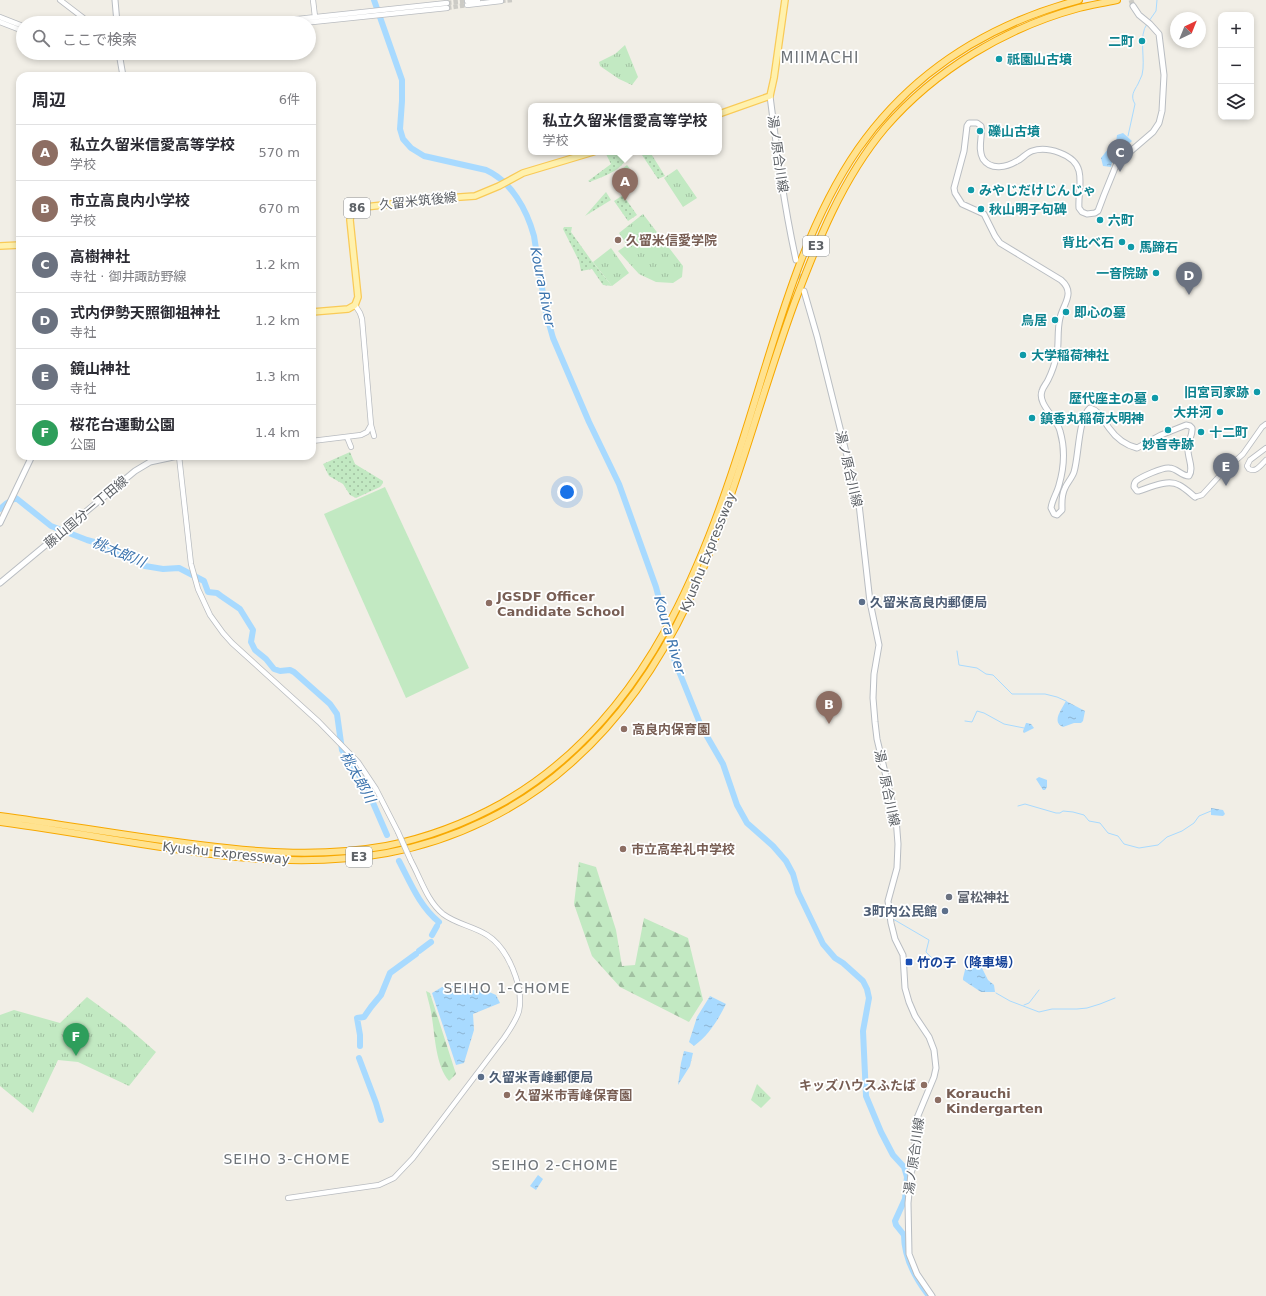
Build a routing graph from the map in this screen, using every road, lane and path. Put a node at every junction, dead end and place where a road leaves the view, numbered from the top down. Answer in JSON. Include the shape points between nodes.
{"nodes":[{"id":1,"x":60,"y":0,"type":"edge"},
{"id":2,"x":115,"y":0,"type":"edge"},
{"id":3,"x":313,"y":0,"type":"edge"},
{"id":4,"x":478,"y":0,"type":"edge"},
{"id":5,"x":785,"y":0,"type":"edge"},
{"id":6,"x":1079,"y":0,"type":"edge"},
{"id":7,"x":1117,"y":0,"type":"edge"},
{"id":8,"x":501,"y":1,"type":"dead end"},
{"id":9,"x":1133,"y":6,"type":"tunnel mouth"},
{"id":10,"x":81,"y":16,"type":"edge"},
{"id":11,"x":116,"y":16,"type":"edge"},
{"id":12,"x":315,"y":16,"type":"edge"},
{"id":13,"x":0,"y":17,"type":"edge"},
{"id":14,"x":316,"y":17,"type":"edge"},
{"id":15,"x":0,"y":22,"type":"edge"},
{"id":16,"x":316,"y":22,"type":"edge"},
{"id":17,"x":16,"y":23,"type":"edge"},
{"id":18,"x":16,"y":28,"type":"edge"},
{"id":19,"x":121,"y":60,"type":"edge"},
{"id":20,"x":122,"y":72,"type":"edge"},
{"id":21,"x":770,"y":96,"type":"junction"},
{"id":22,"x":722,"y":113,"type":"edge"},
{"id":23,"x":583,"y":155,"type":"edge"},
{"id":24,"x":16,"y":245,"type":"edge"},
{"id":25,"x":0,"y":246,"type":"edge"},
{"id":26,"x":796,"y":260,"type":"tunnel mouth"},
{"id":27,"x":804,"y":291,"type":"tunnel mouth"},
{"id":28,"x":355,"y":305,"type":"junction"},
{"id":29,"x":316,"y":312,"type":"edge"},
{"id":30,"x":1266,"y":424,"type":"edge"},
{"id":31,"x":371,"y":425,"type":"junction"},
{"id":32,"x":374,"y":436,"type":"dead end"},
{"id":33,"x":347,"y":437,"type":"junction"},
{"id":34,"x":316,"y":441,"type":"edge"},
{"id":35,"x":351,"y":447,"type":"dead end"},
{"id":36,"x":1266,"y":448,"type":"edge"},
{"id":37,"x":30,"y":460,"type":"edge"},
{"id":38,"x":156,"y":460,"type":"edge"},
{"id":39,"x":178,"y":460,"type":"edge"},
{"id":40,"x":1266,"y":460,"type":"edge"},
{"id":41,"x":1194,"y":497,"type":"joint"},
{"id":42,"x":0,"y":523,"type":"edge"},
{"id":43,"x":0,"y":583,"type":"edge"},
{"id":44,"x":0,"y":816,"type":"edge"},
{"id":45,"x":0,"y":822,"type":"edge"},
{"id":46,"x":288,"y":1198,"type":"dead end"},
{"id":47,"x":932,"y":1296,"type":"edge"}],
"edges":[{"from":1,"to":10,"type":"street"},
{"from":2,"to":11,"type":"main road"},
{"from":3,"to":12,"type":"street"},
{"from":4,"to":8,"type":"street","via":[[467,3]]},
{"from":5,"to":21,"type":"main road"},
{"from":6,"to":44,"type":"highway","name":"Kyushu Expressway","number":"E3","via":[[1017,20],[960,50],[906,93],[858,149],[824,208],[807,246],[717,516],[671,622],[646,664],[612,711],[574,750],[539,779],[464,822],[385,846],[342,851],[265,852],[149,839]]},
{"from":7,"to":45,"type":"highway","name":"Kyushu Expressway","number":"E3","via":[[1079,8],[1022,28],[967,58],[912,100],[865,154],[835,206],[814,250],[777,351],[723,519],[702,574],[676,628],[652,668],[618,715],[596,740],[544,785],[517,803],[468,829],[439,840],[387,853],[344,859],[268,860],[186,851]]},
{"from":9,"to":41,"type":"main road","via":[[1160,34],[1164,75],[1162,111],[1153,132],[1118,163],[1098,211],[1087,214],[1079,208],[1079,170],[1062,153],[1032,151],[1017,161],[998,167],[986,162],[980,152],[982,132],[981,126],[977,123],[969,123],[967,126],[954,188],[956,197],[962,204],[987,217],[1000,243],[1061,280],[1068,289],[1060,317],[1054,367],[1041,397],[1060,429],[1064,453],[1061,478],[1051,508],[1054,514],[1057,515],[1062,510],[1062,497],[1074,472],[1083,420],[1090,408],[1100,415],[1122,442],[1137,448],[1161,435],[1186,425],[1190,426],[1192,432],[1188,452],[1192,470],[1189,476],[1166,468],[1141,478],[1134,486],[1135,490],[1139,491],[1173,483]]},
{"from":13,"to":17,"type":"street"},
{"from":14,"to":16,"type":"street","via":[[447,5],[386,15]]},
{"from":15,"to":18,"type":"street"},
{"from":19,"to":20,"type":"main road"},
{"from":21,"to":22,"type":"main road"},
{"from":21,"to":26,"type":"main road","name":"湯ノ原合川線"},
{"from":23,"to":28,"type":"main road","name":"久留米筑後線","number":"86","via":[[523,173],[475,196],[356,208],[350,220],[358,297]]},
{"from":24,"to":25,"type":"main road"},
{"from":27,"to":47,"type":"main road","name":"湯ノ原合川線","via":[[859,504],[870,602],[879,645],[874,674],[875,722],[896,818],[898,856],[888,901],[891,923],[903,955],[905,988],[909,1002],[929,1037],[936,1059],[934,1077],[916,1122],[914,1164],[908,1203],[909,1254],[917,1274]]},
{"from":28,"to":29,"type":"main road","via":[[348,309]]},
{"from":28,"to":31,"type":"street","via":[[362,319]]},
{"from":30,"to":41,"type":"street","via":[[1243,454],[1202,495]]},
{"from":31,"to":32,"type":"street"},
{"from":31,"to":33,"type":"street","via":[[367,432],[361,435]]},
{"from":33,"to":34,"type":"street"},
{"from":33,"to":35,"type":"street"},
{"from":36,"to":40,"type":"street","via":[[1250,460],[1247,466],[1255,470]]},
{"from":37,"to":42,"type":"main road"},
{"from":38,"to":43,"type":"main road","name":"藤山国分一丁田線","via":[[143,465]]},
{"from":39,"to":46,"type":"street","bridge":true,"via":[[191,564],[198,589],[210,615],[232,643],[319,722],[358,762],[376,789],[435,906],[453,920],[487,935],[508,959],[519,985],[518,1013],[511,1028],[413,1158],[394,1178],[379,1184]]}]}
